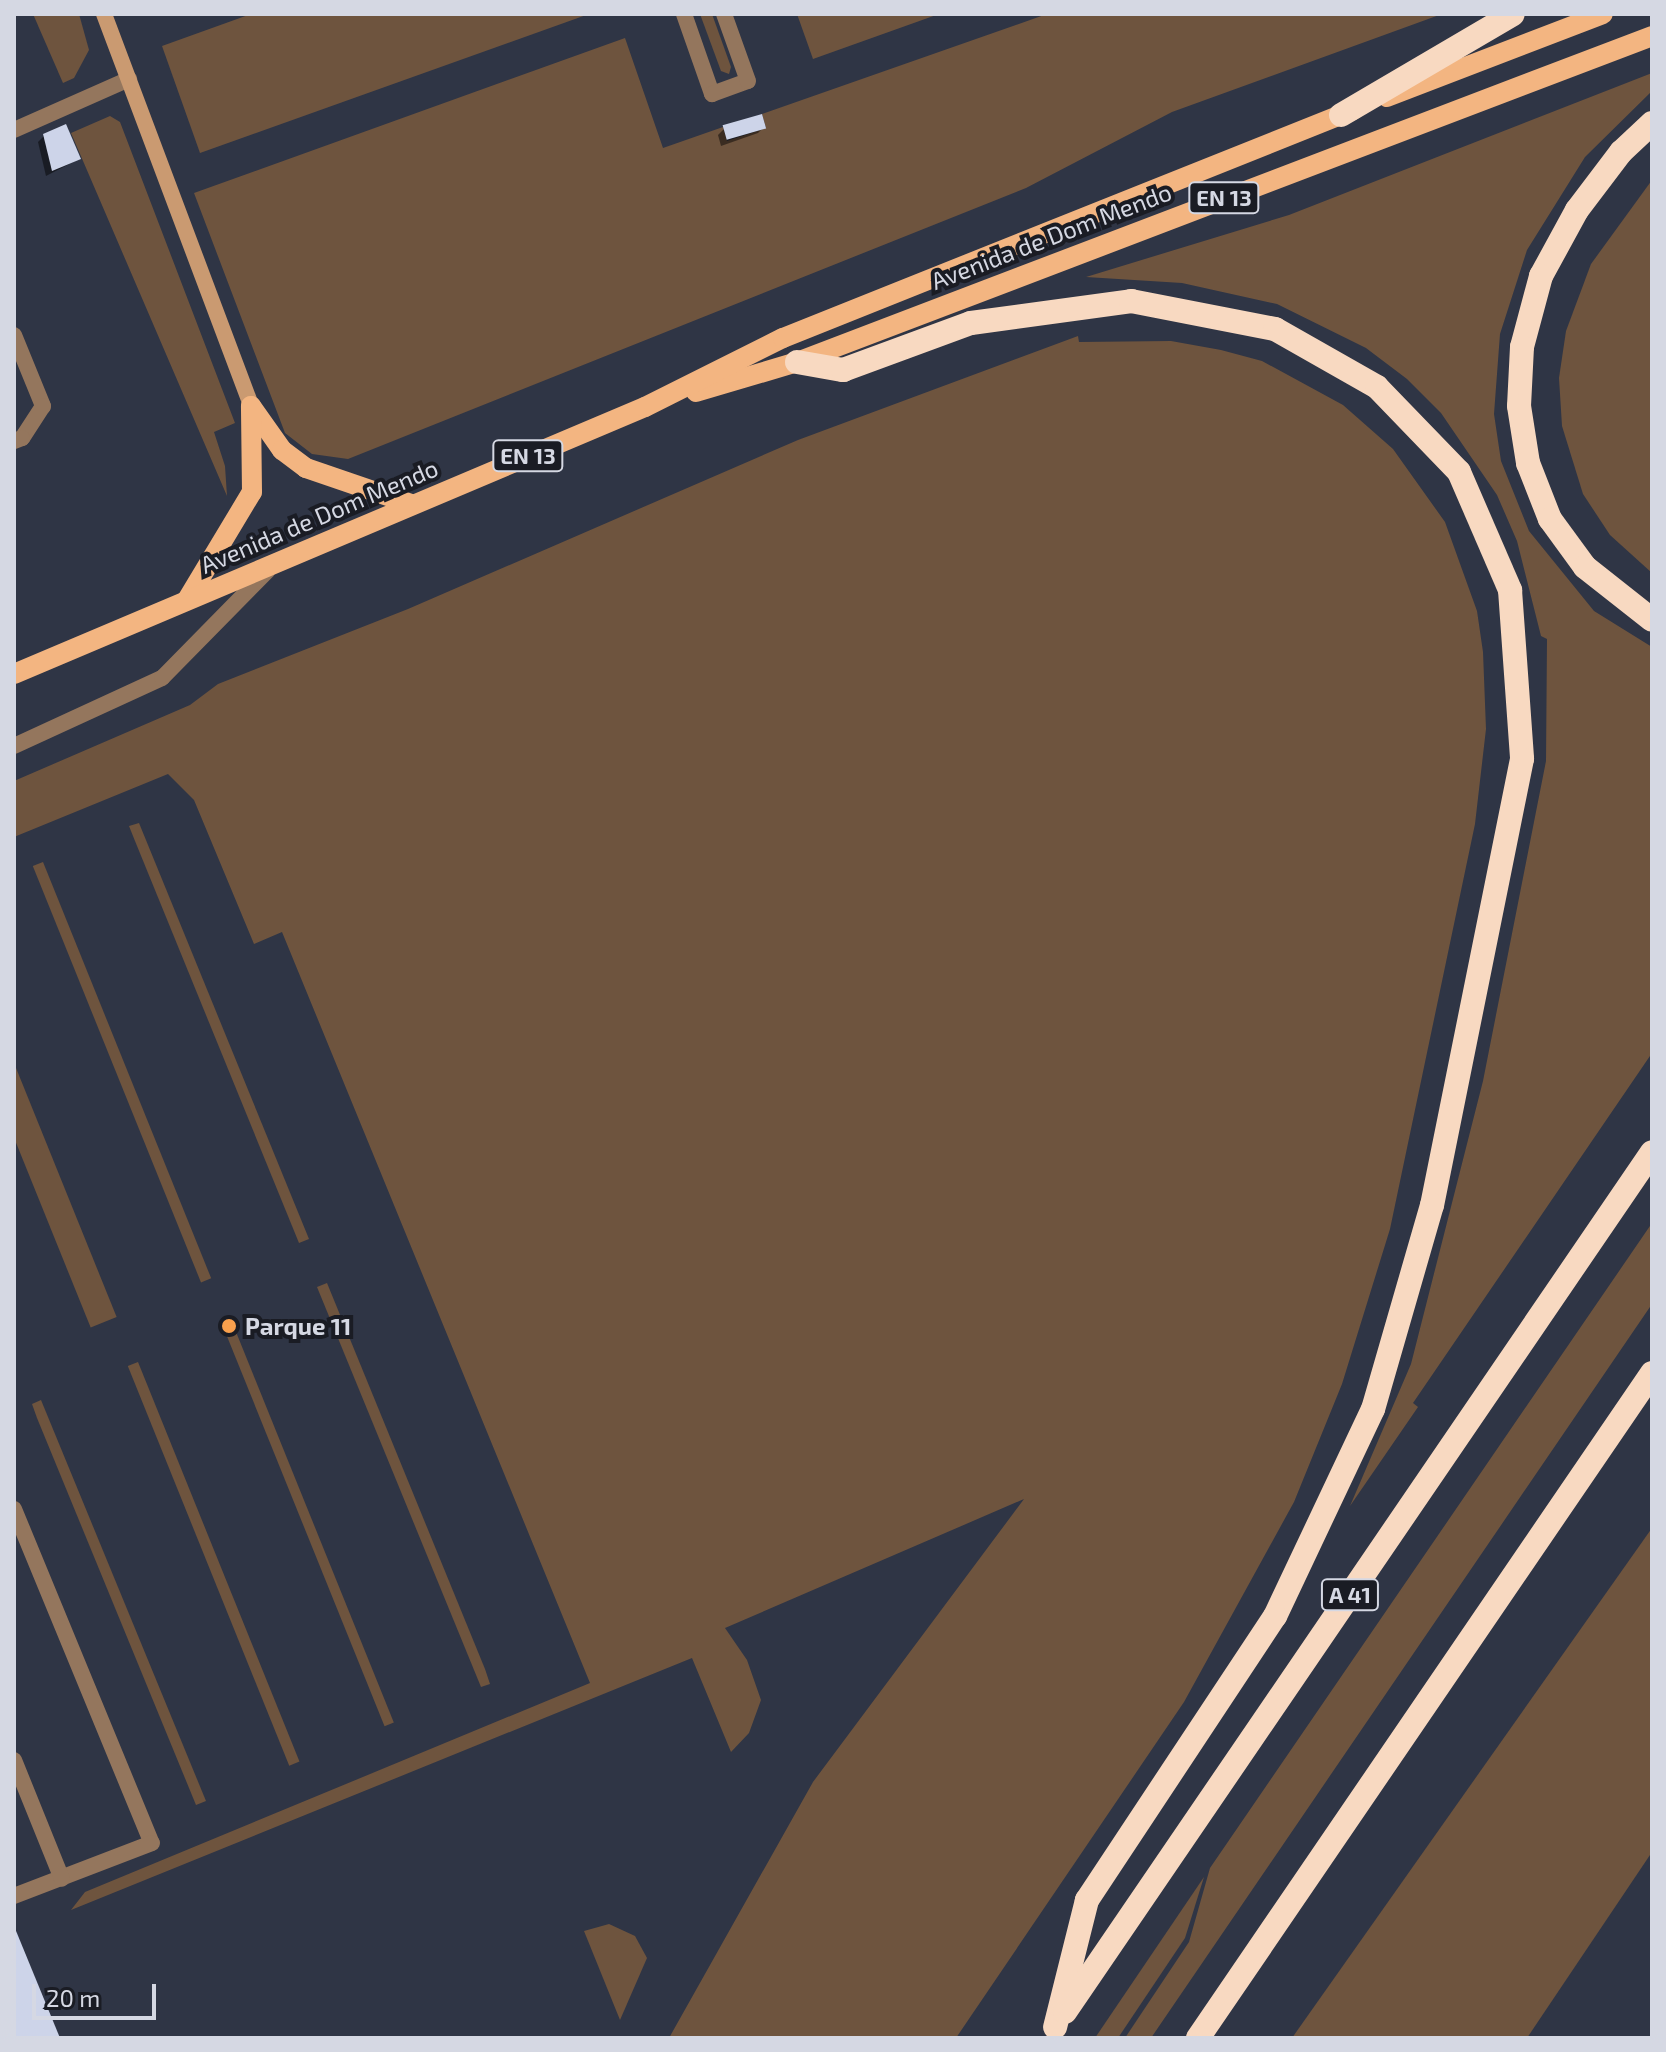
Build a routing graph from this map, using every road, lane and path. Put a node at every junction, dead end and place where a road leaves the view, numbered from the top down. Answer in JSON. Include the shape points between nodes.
{"nodes":[{"id":1,"x":104,"y":14,"type":"edge"},
{"id":2,"x":684,"y":14,"type":"edge"},
{"id":3,"x":724,"y":14,"type":"edge"},
{"id":4,"x":1513,"y":14,"type":"edge"},
{"id":5,"x":1603,"y":14,"type":"edge"},
{"id":6,"x":1652,"y":36,"type":"edge"},
{"id":7,"x":129,"y":79,"type":"junction"},
{"id":8,"x":1341,"y":115,"type":"junction"},
{"id":9,"x":1652,"y":123,"type":"edge"},
{"id":10,"x":14,"y":130,"type":"edge"},
{"id":11,"x":14,"y":335,"type":"edge"},
{"id":12,"x":797,"y":362,"type":"junction"},
{"id":13,"x":251,"y":406,"type":"junction"},
{"id":14,"x":645,"y":407,"type":"junction"},
{"id":15,"x":14,"y":441,"type":"edge"},
{"id":16,"x":411,"y":504,"type":"junction"},
{"id":17,"x":275,"y":563,"type":"junction"},
{"id":18,"x":187,"y":600,"type":"junction"},
{"id":19,"x":1652,"y":620,"type":"edge"},
{"id":20,"x":14,"y":674,"type":"edge"},
{"id":21,"x":14,"y":746,"type":"edge"},
{"id":22,"x":1652,"y":1152,"type":"edge"},
{"id":23,"x":1652,"y":1373,"type":"edge"},
{"id":24,"x":14,"y":1509,"type":"edge"},
{"id":25,"x":14,"y":1760,"type":"edge"},
{"id":26,"x":62,"y":1879,"type":"junction"},
{"id":27,"x":14,"y":1896,"type":"edge"},
{"id":28,"x":1051,"y":2033,"type":"edge"},
{"id":29,"x":1198,"y":2038,"type":"edge"}],
"edges":[{"from":1,"to":7,"type":"street"},
{"from":2,"to":3,"type":"lane","via":[[712,94],[748,81]]},
{"from":4,"to":8,"type":"highway"},
{"from":5,"to":8,"type":"main road","name":"Avenida de Dom Mendo","number":"EN 13"},
{"from":6,"to":12,"type":"main road","name":"Avenida de Dom Mendo","number":"EN 13"},
{"from":7,"to":10,"type":"lane"},
{"from":7,"to":13,"type":"street"},
{"from":8,"to":14,"type":"main road","name":"Avenida de Dom Mendo","number":"EN 13","via":[[810,326]]},
{"from":9,"to":19,"type":"highway","via":[[1621,152],[1577,210],[1541,276],[1522,347],[1519,406],[1528,463],[1550,519],[1585,567]]},
{"from":11,"to":15,"type":"lane","via":[[43,406],[22,438]]},
{"from":12,"to":14,"type":"main road","name":"Avenida de Dom Mendo","number":"EN 13"},
{"from":12,"to":28,"type":"highway","via":[[843,370],[971,323],[1131,301],[1275,329],[1377,387],[1459,472],[1510,590],[1522,759],[1432,1205],[1373,1409],[1275,1616],[1087,1900]]},
{"from":13,"to":16,"type":"main road","via":[[282,450],[306,468]]},
{"from":13,"to":18,"type":"main road","via":[[252,492]]},
{"from":14,"to":16,"type":"main road","name":"Avenida de Dom Mendo","number":"EN 13"},
{"from":16,"to":17,"type":"main road","name":"Avenida de Dom Mendo","number":"EN 13"},
{"from":17,"to":18,"type":"main road","name":"Avenida de Dom Mendo","number":"EN 13"},
{"from":17,"to":21,"type":"lane","via":[[162,678]]},
{"from":18,"to":20,"type":"main road","name":"Avenida de Dom Mendo","number":"EN 13"},
{"from":22,"to":28,"type":"highway","number":"A 41"},
{"from":23,"to":29,"type":"highway"},
{"from":24,"to":26,"type":"lane","via":[[152,1843]]},
{"from":25,"to":26,"type":"lane"},
{"from":26,"to":27,"type":"lane"}]}
